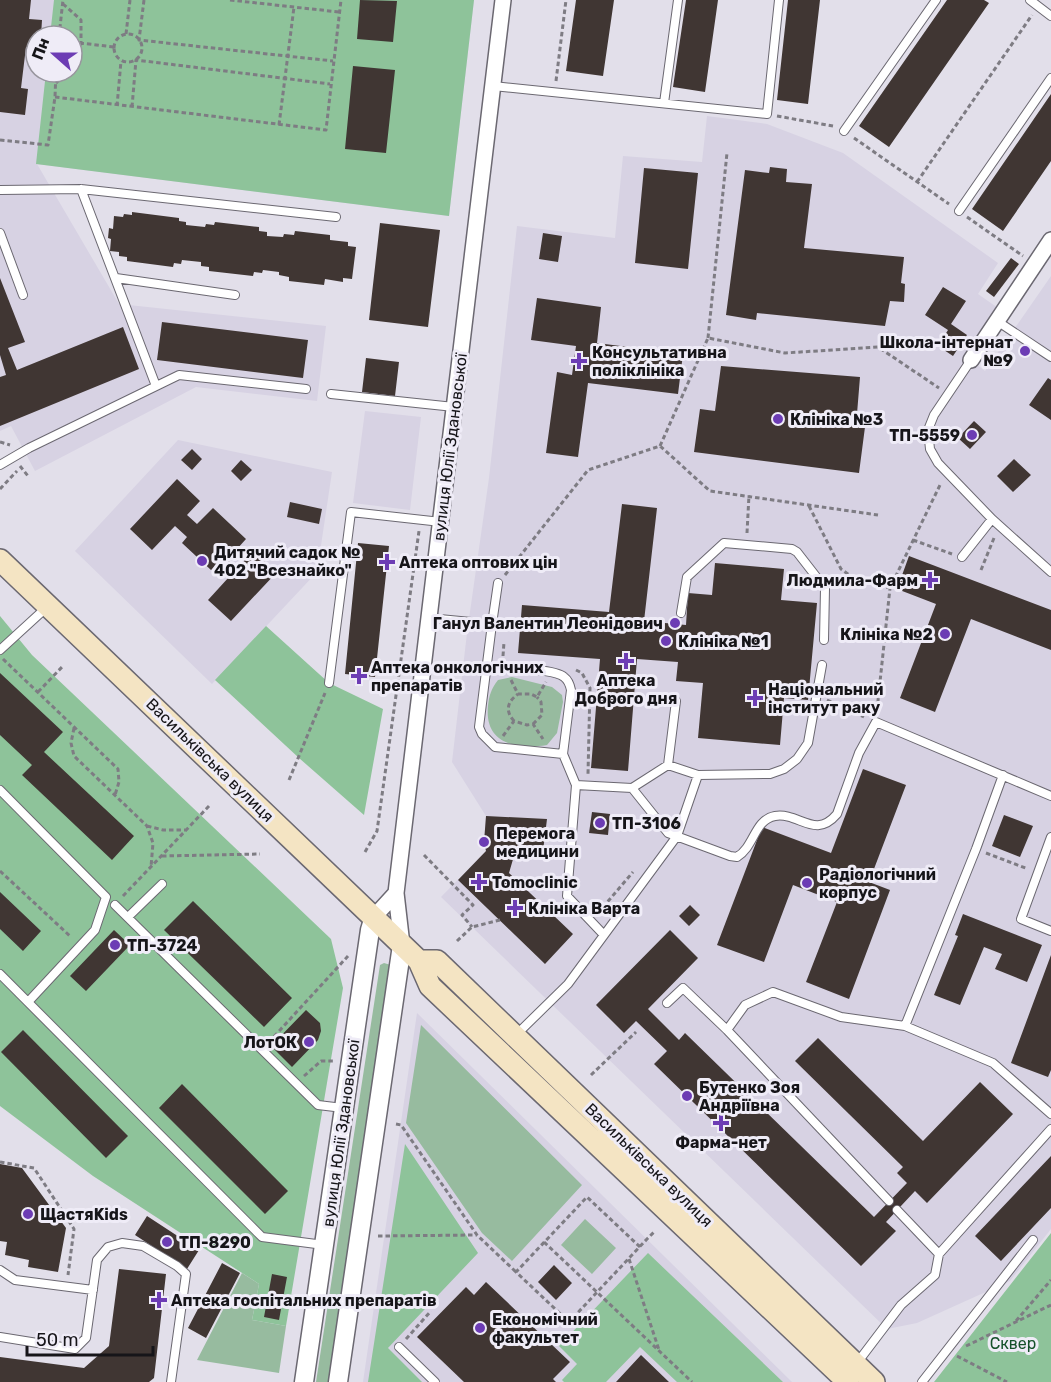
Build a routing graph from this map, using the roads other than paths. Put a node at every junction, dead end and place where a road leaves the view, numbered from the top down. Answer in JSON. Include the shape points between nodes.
{"nodes":[{"id":1,"x":503,"y":0,"type":"edge"},
{"id":2,"x":678,"y":0,"type":"edge"},
{"id":3,"x":779,"y":0,"type":"edge"},
{"id":4,"x":936,"y":0,"type":"edge"},
{"id":5,"x":1030,"y":0,"type":"edge"},
{"id":6,"x":1051,"y":16,"type":"edge"},
{"id":7,"x":1051,"y":78,"type":"edge"},
{"id":8,"x":493,"y":86,"type":"junction"},
{"id":9,"x":664,"y":103,"type":"junction"},
{"id":10,"x":844,"y":131,"type":"road end"},
{"id":11,"x":0,"y":189,"type":"edge"},
{"id":12,"x":81,"y":189,"type":"junction"},
{"id":13,"x":959,"y":211,"type":"road end"},
{"id":14,"x":336,"y":217,"type":"dead end"},
{"id":15,"x":0,"y":234,"type":"edge"},
{"id":16,"x":1051,"y":240,"type":"edge"},
{"id":17,"x":116,"y":278,"type":"junction"},
{"id":18,"x":23,"y":295,"type":"dead end"},
{"id":19,"x":235,"y":295,"type":"dead end"},
{"id":20,"x":997,"y":321,"type":"junction"},
{"id":21,"x":1051,"y":357,"type":"edge"},
{"id":22,"x":971,"y":360,"type":"joint"},
{"id":23,"x":156,"y":386,"type":"junction"},
{"id":24,"x":306,"y":389,"type":"dead end"},
{"id":25,"x":331,"y":394,"type":"dead end"},
{"id":26,"x":454,"y":407,"type":"junction"},
{"id":27,"x":0,"y":465,"type":"edge"},
{"id":28,"x":992,"y":519,"type":"junction"},
{"id":29,"x":441,"y":522,"type":"junction"},
{"id":30,"x":962,"y":557,"type":"road end"},
{"id":31,"x":0,"y":560,"type":"edge"},
{"id":32,"x":1051,"y":572,"type":"edge"},
{"id":33,"x":498,"y":583,"type":"road end"},
{"id":34,"x":49,"y":606,"type":"junction"},
{"id":35,"x":681,"y":614,"type":"dead end"},
{"id":36,"x":429,"y":618,"type":"junction"},
{"id":37,"x":492,"y":624,"type":"junction"},
{"id":38,"x":824,"y":640,"type":"dead end"},
{"id":39,"x":0,"y":650,"type":"edge"},
{"id":40,"x":822,"y":665,"type":"dead end"},
{"id":41,"x":487,"y":667,"type":"junction"},
{"id":42,"x":329,"y":683,"type":"road end"},
{"id":43,"x":676,"y":701,"type":"dead end"},
{"id":44,"x":563,"y":754,"type":"junction"},
{"id":45,"x":668,"y":765,"type":"junction"},
{"id":46,"x":698,"y":775,"type":"junction"},
{"id":47,"x":1003,"y":775,"type":"junction"},
{"id":48,"x":576,"y":785,"type":"junction"},
{"id":49,"x":633,"y":788,"type":"junction"},
{"id":50,"x":0,"y":790,"type":"edge"},
{"id":51,"x":1051,"y":795,"type":"edge"},
{"id":52,"x":677,"y":836,"type":"junction"},
{"id":53,"x":1051,"y":837,"type":"edge"},
{"id":54,"x":162,"y":884,"type":"dead end"},
{"id":55,"x":396,"y":893,"type":"junction"},
{"id":56,"x":115,"y":905,"type":"road end"},
{"id":57,"x":128,"y":917,"type":"junction"},
{"id":58,"x":374,"y":917,"type":"junction"},
{"id":59,"x":1051,"y":931,"type":"edge"},
{"id":60,"x":604,"y":935,"type":"junction"},
{"id":61,"x":402,"y":945,"type":"junction"},
{"id":62,"x":419,"y":961,"type":"junction"},
{"id":63,"x":0,"y":974,"type":"edge"},
{"id":64,"x":28,"y":1002,"type":"junction"},
{"id":65,"x":668,"y":1003,"type":"dead end"},
{"id":66,"x":905,"y":1026,"type":"junction"},
{"id":67,"x":727,"y":1030,"type":"junction"},
{"id":68,"x":515,"y":1036,"type":"junction"},
{"id":69,"x":344,"y":1108,"type":"junction"},
{"id":70,"x":1051,"y":1114,"type":"edge"},
{"id":71,"x":1051,"y":1129,"type":"edge"},
{"id":72,"x":889,"y":1201,"type":"dead end"},
{"id":73,"x":897,"y":1210,"type":"dead end"},
{"id":74,"x":1033,"y":1240,"type":"dead end"},
{"id":75,"x":324,"y":1245,"type":"junction"},
{"id":76,"x":939,"y":1254,"type":"junction"},
{"id":77,"x":0,"y":1270,"type":"edge"},
{"id":78,"x":93,"y":1290,"type":"junction"},
{"id":79,"x":0,"y":1337,"type":"edge"},
{"id":80,"x":399,"y":1347,"type":"road end"},
{"id":81,"x":852,"y":1373,"type":"edge"},
{"id":82,"x":171,"y":1382,"type":"edge"},
{"id":83,"x":304,"y":1382,"type":"edge"},
{"id":84,"x":338,"y":1382,"type":"edge"},
{"id":85,"x":435,"y":1382,"type":"edge"},
{"id":86,"x":874,"y":1382,"type":"edge"},
{"id":87,"x":922,"y":1382,"type":"edge"}],
"edges":[{"from":1,"to":8,"type":"street","name":"вулиця Юлії Здановської"},
{"from":2,"to":9,"type":"lane"},
{"from":3,"to":9,"type":"lane","via":[[767,114]]},
{"from":4,"to":10,"type":"lane"},
{"from":5,"to":6,"type":"lane"},
{"from":7,"to":13,"type":"lane"},
{"from":8,"to":9,"type":"lane"},
{"from":8,"to":26,"type":"street","name":"вулиця Юлії Здановської"},
{"from":11,"to":12,"type":"lane"},
{"from":12,"to":14,"type":"lane"},
{"from":12,"to":17,"type":"lane"},
{"from":15,"to":18,"type":"lane"},
{"from":16,"to":20,"type":"street"},
{"from":17,"to":19,"type":"lane"},
{"from":17,"to":23,"type":"lane"},
{"from":20,"to":21,"type":"lane"},
{"from":20,"to":22,"type":"street"},
{"from":22,"to":28,"type":"lane","via":[[934,415],[928,430],[930,449],[938,463]]},
{"from":23,"to":24,"type":"lane","via":[[179,375]]},
{"from":23,"to":27,"type":"lane"},
{"from":25,"to":26,"type":"lane"},
{"from":26,"to":29,"type":"street","name":"вулиця Юлії Здановської"},
{"from":28,"to":30,"type":"lane"},
{"from":28,"to":32,"type":"lane"},
{"from":29,"to":36,"type":"street","name":"вулиця Юлії Здановської"},
{"from":29,"to":42,"type":"lane","via":[[351,512]]},
{"from":31,"to":34,"type":"main road","name":"Васильківська вулиця"},
{"from":33,"to":37,"type":"lane"},
{"from":34,"to":39,"type":"lane"},
{"from":34,"to":58,"type":"main road","name":"Васильківська вулиця"},
{"from":35,"to":38,"type":"lane","via":[[687,577],[724,543],[792,549],[825,588]]},
{"from":36,"to":37,"type":"lane"},
{"from":36,"to":55,"type":"street","name":"вулиця Юлії Здановської"},
{"from":37,"to":41,"type":"lane"},
{"from":40,"to":46,"type":"lane","via":[[808,743],[797,759],[770,774]]},
{"from":41,"to":44,"type":"lane","via":[[479,727],[482,734],[495,747]]},
{"from":41,"to":44,"type":"lane","via":[[564,676],[571,690]]},
{"from":43,"to":45,"type":"lane"},
{"from":44,"to":48,"type":"lane"},
{"from":45,"to":46,"type":"lane"},
{"from":45,"to":49,"type":"lane"},
{"from":46,"to":52,"type":"lane"},
{"from":47,"to":51,"type":"lane"},
{"from":47,"to":52,"type":"lane","via":[[876,722],[859,753],[837,814],[823,825],[813,826],[784,816],[764,820],[750,846],[737,857]]},
{"from":47,"to":66,"type":"lane"},
{"from":48,"to":49,"type":"lane"},
{"from":48,"to":60,"type":"lane","via":[[567,896]]},
{"from":49,"to":52,"type":"lane","via":[[668,832]]},
{"from":50,"to":64,"type":"lane","via":[[106,897],[95,930]]},
{"from":52,"to":60,"type":"lane"},
{"from":53,"to":59,"type":"lane","via":[[1021,919]]},
{"from":54,"to":57,"type":"lane"},
{"from":55,"to":58,"type":"street"},
{"from":55,"to":61,"type":"street","name":"вулиця Юлії Здановської"},
{"from":56,"to":57,"type":"lane"},
{"from":57,"to":69,"type":"lane","via":[[318,1105]]},
{"from":58,"to":61,"type":"main road","name":"Васильківська вулиця"},
{"from":58,"to":69,"type":"street","name":"вулиця Юлії Здановської"},
{"from":60,"to":68,"type":"lane","via":[[568,984]]},
{"from":61,"to":62,"type":"main road","name":"Васильківська вулиця"},
{"from":61,"to":84,"type":"street","name":"вулиця Юлії Здановської"},
{"from":62,"to":68,"type":"main road","name":"Васильківська вулиця","via":[[437,961]]},
{"from":62,"to":81,"type":"main road","name":"Васильківська вулиця","via":[[430,986]]},
{"from":63,"to":64,"type":"lane"},
{"from":64,"to":75,"type":"lane","via":[[262,1238]]},
{"from":65,"to":67,"type":"lane","via":[[683,988]]},
{"from":66,"to":67,"type":"lane","via":[[841,1017],[773,992],[745,1005]]},
{"from":66,"to":70,"type":"lane","via":[[993,1063]]},
{"from":67,"to":72,"type":"lane"},
{"from":68,"to":81,"type":"main road","name":"Васильківська вулиця"},
{"from":69,"to":75,"type":"street","name":"вулиця Юлії Здановської"},
{"from":71,"to":76,"type":"lane"},
{"from":73,"to":76,"type":"lane"},
{"from":74,"to":87,"type":"lane"},
{"from":75,"to":83,"type":"street","name":"вулиця Юлії Здановської"},
{"from":76,"to":81,"type":"lane","via":[[935,1275],[901,1305]]},
{"from":77,"to":78,"type":"lane","via":[[15,1280]]},
{"from":78,"to":79,"type":"lane","via":[[86,1338],[75,1349]]},
{"from":78,"to":82,"type":"lane","via":[[97,1260],[108,1247],[122,1243],[143,1246],[186,1274]]},
{"from":80,"to":85,"type":"lane"},
{"from":81,"to":86,"type":"main road","name":"Васильківська вулиця"}]}
